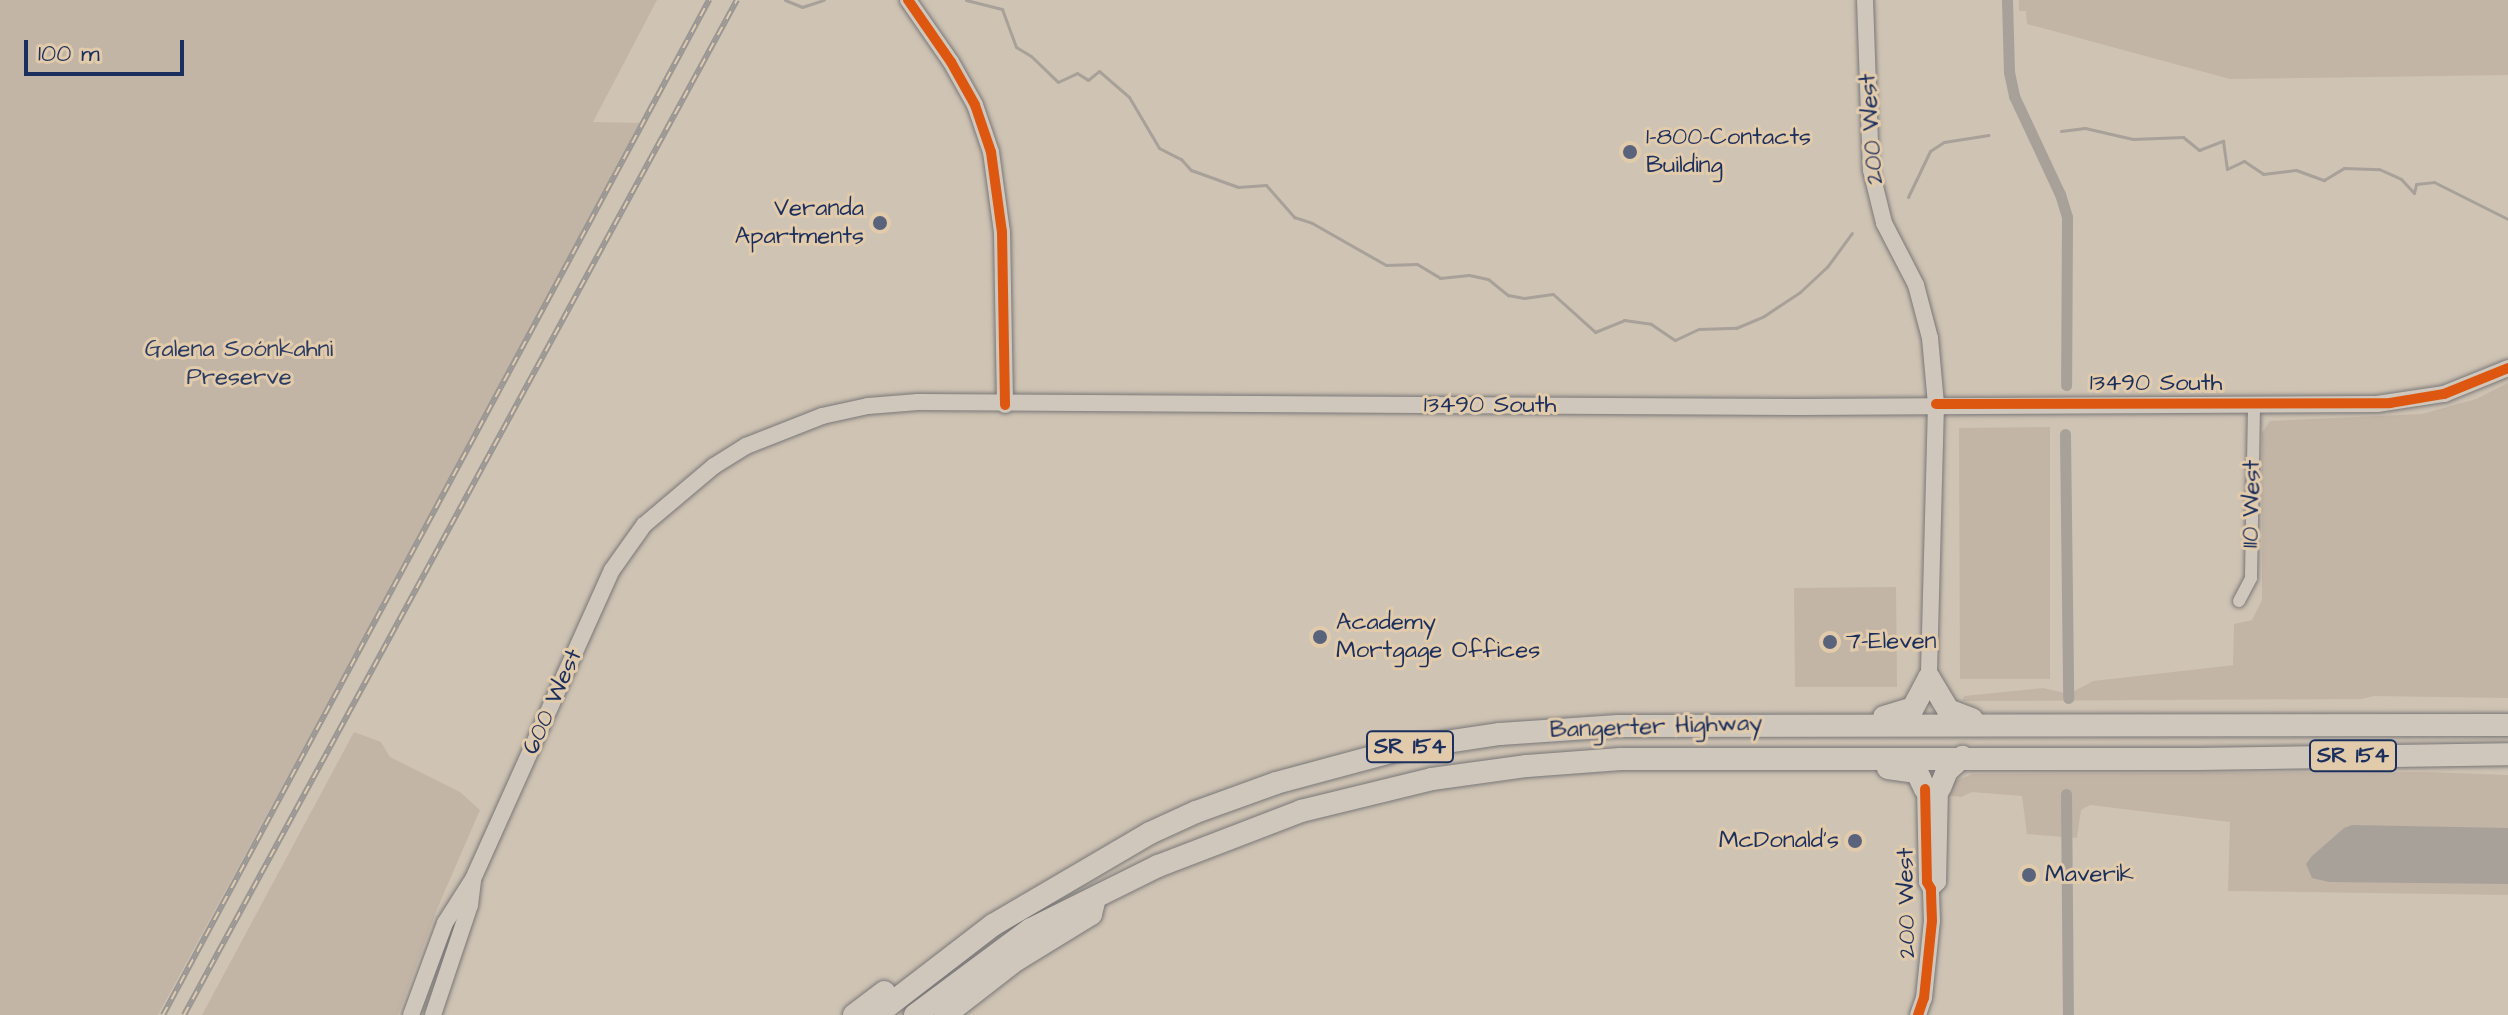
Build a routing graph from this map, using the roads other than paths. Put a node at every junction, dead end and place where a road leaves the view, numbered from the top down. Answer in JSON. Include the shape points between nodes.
{"nodes":[{"id":1,"x":908,"y":0,"type":"edge"},
{"id":2,"x":1865,"y":0,"type":"edge"},
{"id":3,"x":2508,"y":368,"type":"edge"},
{"id":4,"x":1936,"y":404,"type":"junction"},
{"id":5,"x":2254,"y":404,"type":"junction"},
{"id":6,"x":1005,"y":405,"type":"junction"},
{"id":7,"x":641,"y":531,"type":"joint"},
{"id":8,"x":2239,"y":601,"type":"dead end"},
{"id":9,"x":1929,"y":678,"type":"junction"},
{"id":10,"x":2508,"y":711,"type":"edge"},
{"id":11,"x":1864,"y":723,"type":"junction"},
{"id":12,"x":1988,"y":724,"type":"junction"},
{"id":13,"x":2433,"y":725,"type":"junction"},
{"id":14,"x":2508,"y":725,"type":"edge"},
{"id":15,"x":2508,"y":754,"type":"edge"},
{"id":16,"x":1806,"y":757,"type":"junction"},
{"id":17,"x":1962,"y":757,"type":"junction"},
{"id":18,"x":2198,"y":759,"type":"junction"},
{"id":19,"x":2508,"y":766,"type":"edge"},
{"id":20,"x":1932,"y":788,"type":"junction"},
{"id":21,"x":1150,"y":833,"type":"junction"},
{"id":22,"x":473,"y":879,"type":"junction"},
{"id":23,"x":1096,"y":897,"type":"junction"},
{"id":24,"x":411,"y":1015,"type":"edge"},
{"id":25,"x":433,"y":1015,"type":"edge"},
{"id":26,"x":854,"y":1015,"type":"edge"},
{"id":27,"x":876,"y":1015,"type":"edge"},
{"id":28,"x":915,"y":1015,"type":"edge"},
{"id":29,"x":945,"y":1015,"type":"edge"},
{"id":30,"x":1918,"y":1015,"type":"edge"}],
"edges":[{"from":1,"to":6,"type":"main road","via":[[975,105],[991,152],[1002,232]]},
{"from":2,"to":4,"type":"main road","name":"200 West","via":[[1871,170],[1884,223],[1916,285],[1927,324]]},
{"from":3,"to":5,"type":"main road","name":"13490 South","via":[[2444,394],[2377,404]]},
{"from":4,"to":5,"type":"main road","name":"13490 South"},
{"from":4,"to":6,"type":"main road","name":"13490 South"},
{"from":4,"to":9,"type":"main road","name":"200 West"},
{"from":5,"to":8,"type":"street","name":"110 West","via":[[2251,578]]},
{"from":6,"to":7,"type":"main road","name":"13490 South","via":[[868,406],[789,427],[714,466]]},
{"from":7,"to":22,"type":"main road","name":"600 West","via":[[612,570]]},
{"from":9,"to":11,"type":"highway","via":[[1913,708]]},
{"from":9,"to":12,"type":"highway","via":[[1948,710]]},
{"from":10,"to":13,"type":"highway","via":[[2462,712]]},
{"from":11,"to":12,"type":"highway","name":"Bangerter Highway","number":"SR 154"},
{"from":11,"to":21,"type":"highway","name":"Bangerter Highway","number":"SR 154","via":[[1579,727],[1442,742],[1311,771]]},
{"from":12,"to":13,"type":"highway","name":"Bangerter Highway","number":"SR 154"},
{"from":13,"to":14,"type":"highway","name":"Bangerter Highway","number":"SR 154"},
{"from":15,"to":18,"type":"highway","name":"Bangerter Highway","number":"SR 154"},
{"from":16,"to":17,"type":"highway","name":"Bangerter Highway","number":"SR 154"},
{"from":16,"to":20,"type":"highway","via":[[1820,768],[1917,772]]},
{"from":16,"to":23,"type":"highway","name":"Bangerter Highway","number":"SR 154","via":[[1565,762],[1432,779],[1274,820]]},
{"from":17,"to":18,"type":"highway","name":"Bangerter Highway","number":"SR 154"},
{"from":17,"to":20,"type":"highway"},
{"from":18,"to":19,"type":"highway","via":[[2221,768]]},
{"from":20,"to":30,"type":"main road","name":"200 West","via":[[1929,963]]},
{"from":21,"to":26,"type":"highway","via":[[1114,840],[1020,893]]},
{"from":21,"to":27,"type":"highway","name":"Bangerter Highway","number":"SR 154","via":[[993,925]]},
{"from":22,"to":24,"type":"main road","name":"600 West","via":[[445,923]]},
{"from":22,"to":25,"type":"main road","name":"600 West","via":[[470,905]]},
{"from":23,"to":28,"type":"highway","name":"Bangerter Highway","number":"SR 154","via":[[1031,929]]},
{"from":23,"to":29,"type":"highway","via":[[1091,914],[1016,960]]}]}
